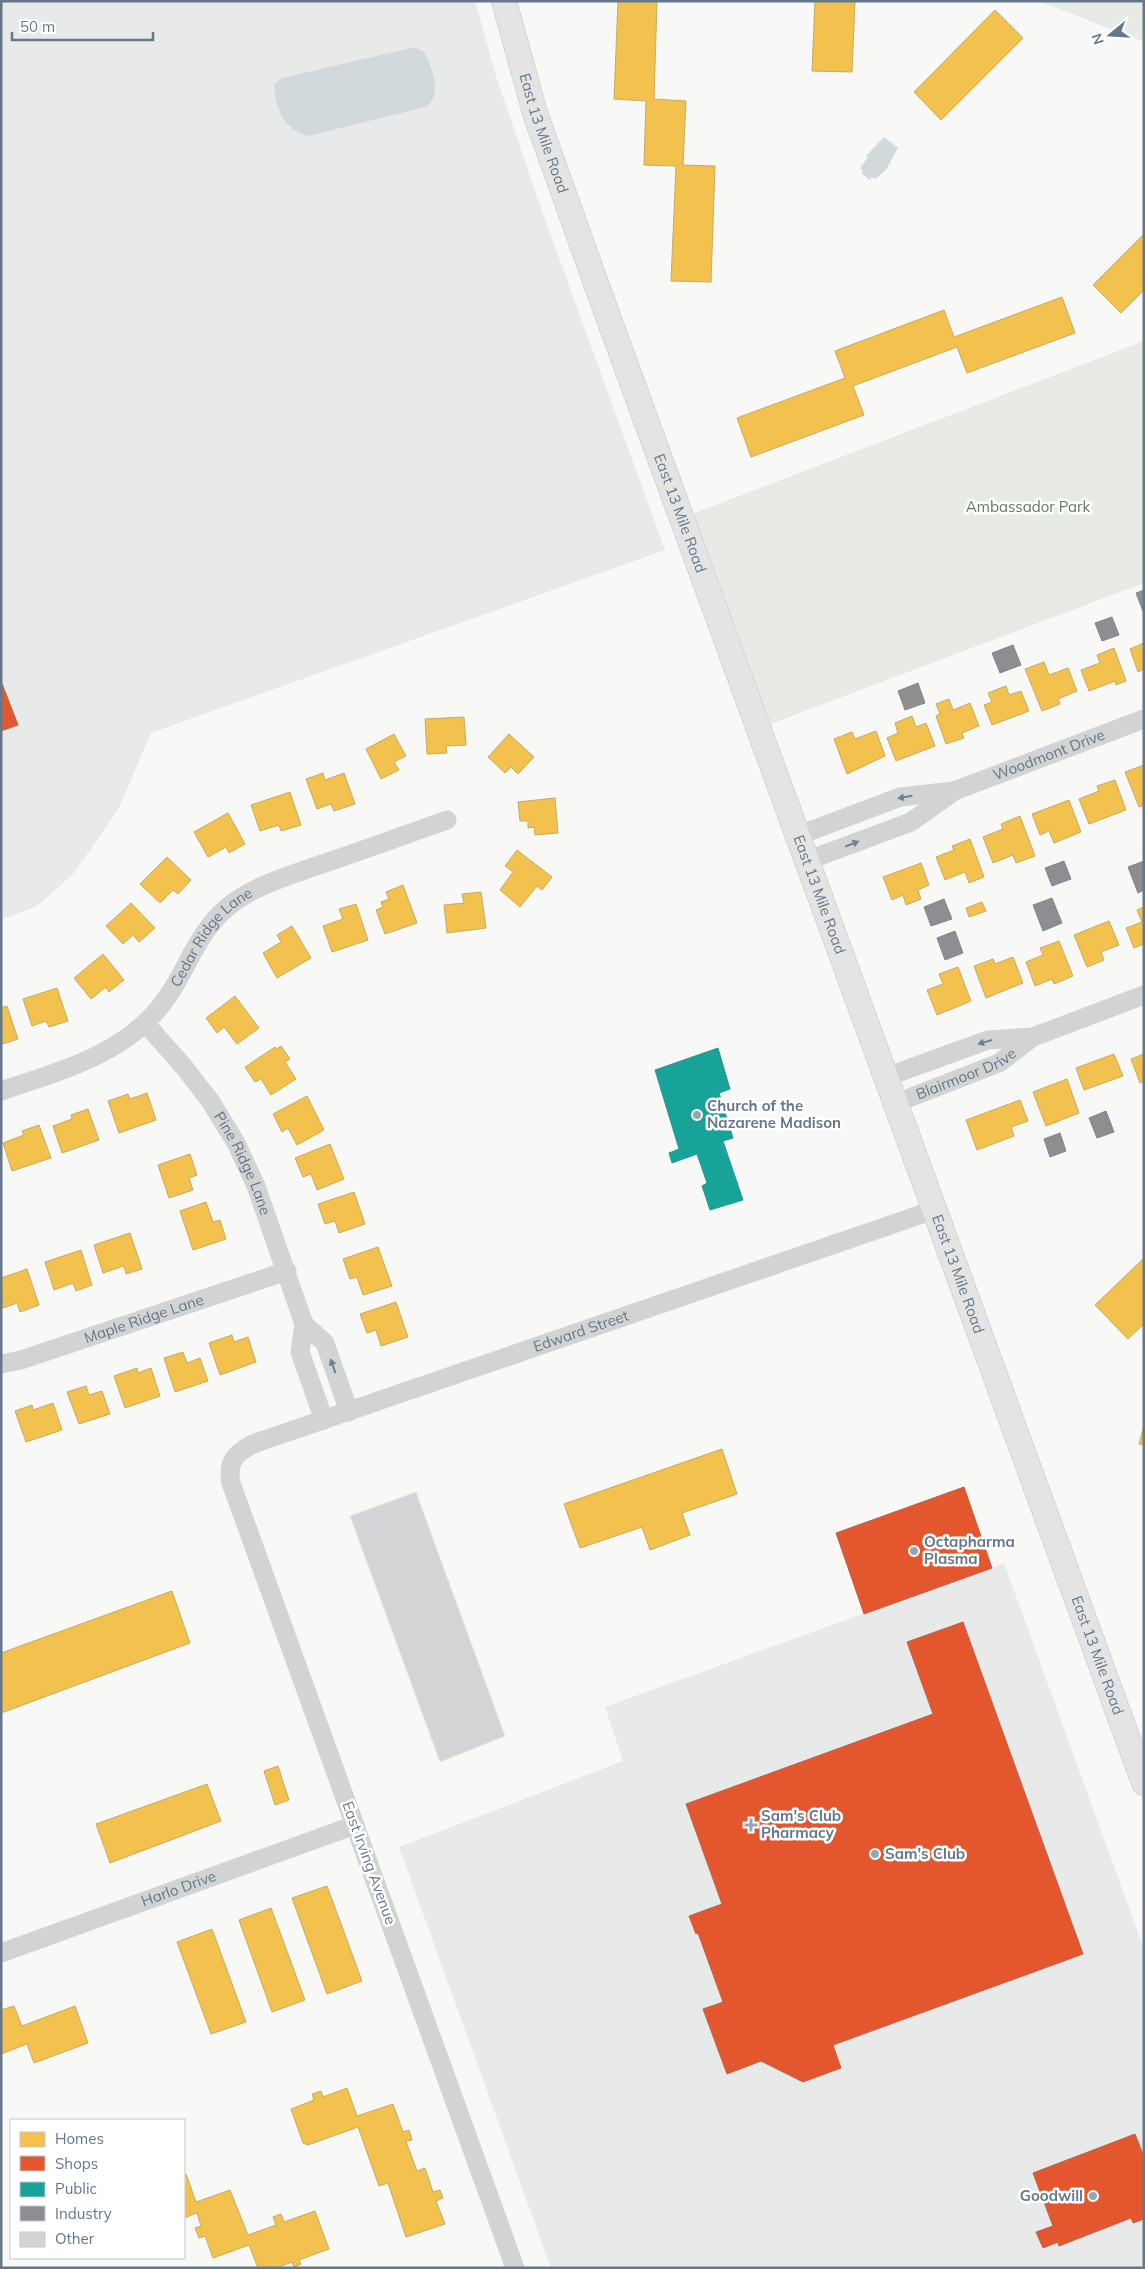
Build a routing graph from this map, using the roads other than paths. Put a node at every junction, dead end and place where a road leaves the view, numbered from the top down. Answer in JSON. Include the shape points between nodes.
{"nodes":[{"id":1,"x":504,"y":1,"type":"edge"},
{"id":2,"x":1144,"y":719,"type":"edge"},
{"id":3,"x":954,"y":791,"type":"junction"},
{"id":4,"x":447,"y":820,"type":"dead end"},
{"id":5,"x":797,"y":836,"type":"junction"},
{"id":6,"x":806,"y":861,"type":"junction"},
{"id":7,"x":1144,"y":995,"type":"edge"},
{"id":8,"x":146,"y":1024,"type":"junction"},
{"id":9,"x":1033,"y":1036,"type":"junction"},
{"id":10,"x":886,"y":1077,"type":"junction"},
{"id":11,"x":1,"y":1091,"type":"edge"},
{"id":12,"x":896,"y":1103,"type":"junction"},
{"id":13,"x":934,"y":1210,"type":"junction"},
{"id":14,"x":287,"y":1271,"type":"junction"},
{"id":15,"x":304,"y":1324,"type":"junction"},
{"id":16,"x":1,"y":1364,"type":"edge"},
{"id":17,"x":349,"y":1412,"type":"junction"},
{"id":18,"x":324,"y":1420,"type":"junction"},
{"id":19,"x":233,"y":1458,"type":"joint"},
{"id":20,"x":1144,"y":1784,"type":"edge"},
{"id":21,"x":356,"y":1825,"type":"junction"},
{"id":22,"x":1,"y":1953,"type":"edge"},
{"id":23,"x":516,"y":2268,"type":"edge"}],
"edges":[{"from":1,"to":5,"type":"main road","name":"East 13 Mile Road","via":[[535,114]]},
{"from":2,"to":3,"type":"street","name":"Woodmont Drive"},
{"from":3,"to":5,"type":"street","name":"Woodmont Drive","one_way":true,"via":[[900,797]]},
{"from":6,"to":3,"type":"street","name":"Woodmont Drive","one_way":true,"via":[[911,822]]},
{"from":4,"to":8,"type":"street","name":"Cedar Ridge Lane","via":[[246,894],[208,926],[168,996]]},
{"from":5,"to":6,"type":"main road","name":"East 13 Mile Road"},
{"from":6,"to":10,"type":"main road","name":"East 13 Mile Road"},
{"from":7,"to":9,"type":"street","name":"Blairmoor Drive"},
{"from":8,"to":11,"type":"street","name":"Cedar Ridge Lane","via":[[96,1057]]},
{"from":8,"to":14,"type":"street","name":"Pine Ridge Lane","via":[[199,1085],[224,1122],[256,1186]]},
{"from":9,"to":10,"type":"street","name":"Blairmoor Drive","one_way":true,"via":[[988,1040]]},
{"from":9,"to":12,"type":"street","name":"Blairmoor Drive","via":[[999,1063]]},
{"from":10,"to":12,"type":"main road","name":"East 13 Mile Road"},
{"from":12,"to":13,"type":"main road","name":"East 13 Mile Road"},
{"from":13,"to":17,"type":"street","name":"Edward Street"},
{"from":13,"to":20,"type":"main road","name":"East 13 Mile Road"},
{"from":14,"to":15,"type":"street","name":"Pine Ridge Lane"},
{"from":14,"to":16,"type":"street","name":"Maple Ridge Lane"},
{"from":17,"to":15,"type":"street","one_way":true,"via":[[325,1343]]},
{"from":15,"to":18,"type":"street","name":"Pine Ridge Lane","via":[[300,1352]]},
{"from":17,"to":18,"type":"street","name":"Edward Street"},
{"from":18,"to":19,"type":"street","name":"Edward Street","via":[[253,1444]]},
{"from":19,"to":21,"type":"street","name":"East Irving Avenue","via":[[231,1483]]},
{"from":21,"to":22,"type":"street","name":"Harlo Drive"},
{"from":21,"to":23,"type":"street","name":"East Irving Avenue"}]}
